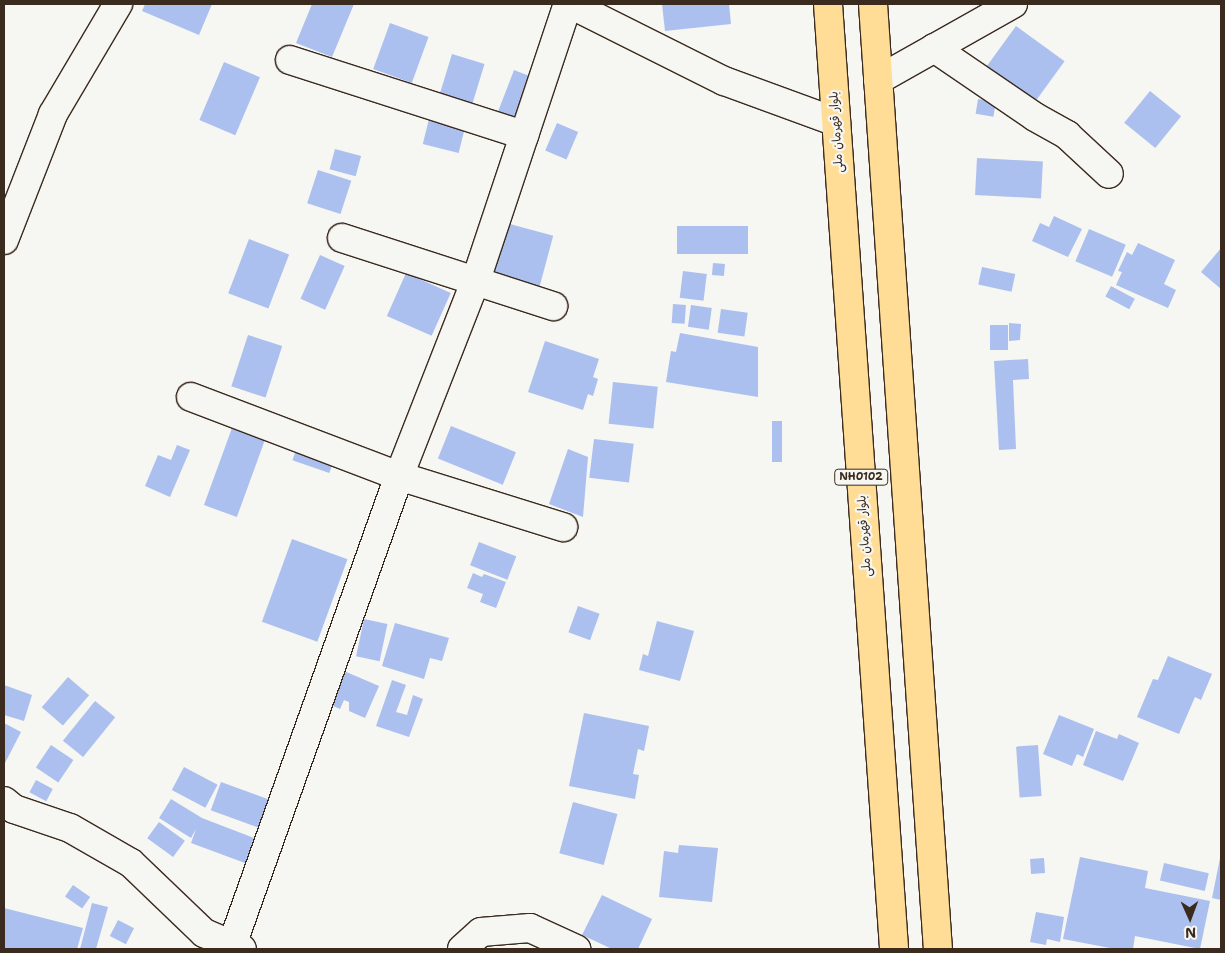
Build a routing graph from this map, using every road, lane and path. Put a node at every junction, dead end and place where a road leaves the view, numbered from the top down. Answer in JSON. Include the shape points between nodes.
{"nodes":[{"id":1,"x":118,"y":4,"type":"edge"},
{"id":2,"x":569,"y":4,"type":"edge"},
{"id":3,"x":828,"y":4,"type":"edge"},
{"id":4,"x":872,"y":4,"type":"edge"},
{"id":5,"x":1013,"y":4,"type":"edge"},
{"id":6,"x":934,"y":48,"type":"junction"},
{"id":7,"x":290,"y":60,"type":"dead end"},
{"id":8,"x":878,"y":80,"type":"junction"},
{"id":9,"x":836,"y":122,"type":"junction"},
{"id":10,"x":524,"y":135,"type":"junction"},
{"id":11,"x":1109,"y":174,"type":"dead end"},
{"id":12,"x":342,"y":238,"type":"dead end"},
{"id":13,"x":4,"y":240,"type":"edge"},
{"id":14,"x":476,"y":280,"type":"junction"},
{"id":15,"x":553,"y":306,"type":"dead end"},
{"id":16,"x":191,"y":397,"type":"dead end"},
{"id":17,"x":399,"y":476,"type":"junction"},
{"id":18,"x":563,"y":527,"type":"dead end"},
{"id":19,"x":4,"y":800,"type":"edge"},
{"id":20,"x":237,"y":947,"type":"edge"},
{"id":21,"x":462,"y":949,"type":"edge"},
{"id":22,"x":576,"y":949,"type":"edge"},
{"id":23,"x":894,"y":949,"type":"edge"},
{"id":24,"x":938,"y":949,"type":"edge"}],
"edges":[{"from":1,"to":13,"type":"street","via":[[53,114]]},
{"from":2,"to":9,"type":"street","via":[[724,81]]},
{"from":2,"to":10,"type":"street"},
{"from":3,"to":9,"type":"highway","name":"بلوار قهرمان ملی","number":"NH0102"},
{"from":4,"to":8,"type":"highway","number":"NH0102"},
{"from":5,"to":6,"type":"street"},
{"from":6,"to":8,"type":"street"},
{"from":6,"to":11,"type":"street","via":[[1067,135]]},
{"from":7,"to":10,"type":"street"},
{"from":8,"to":24,"type":"highway","number":"NH0102"},
{"from":9,"to":23,"type":"highway","name":"بلوار قهرمان ملی","number":"NH0102"},
{"from":10,"to":14,"type":"street"},
{"from":12,"to":14,"type":"street"},
{"from":14,"to":15,"type":"street"},
{"from":14,"to":17,"type":"street"},
{"from":16,"to":17,"type":"street"},
{"from":17,"to":18,"type":"street"},
{"from":17,"to":20,"type":"street"},
{"from":19,"to":20,"type":"street","via":[[14,809],[70,828],[131,863],[204,933]]},
{"from":21,"to":22,"type":"street","via":[[481,932],[530,928]]}]}
